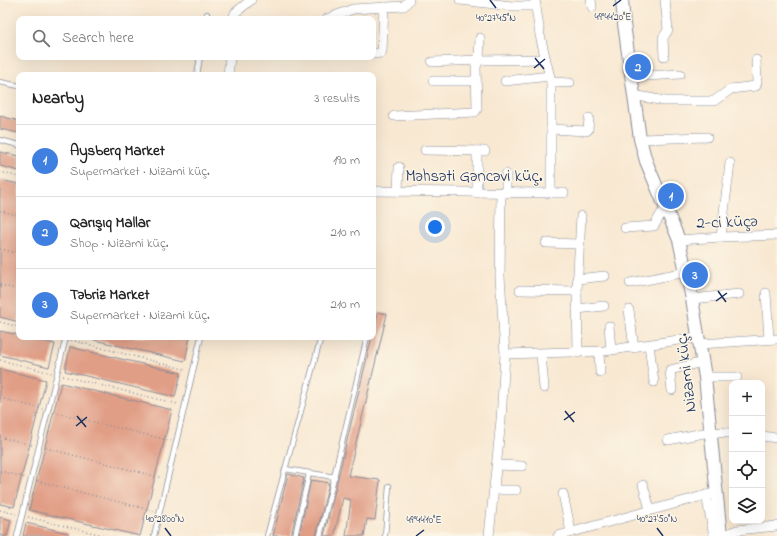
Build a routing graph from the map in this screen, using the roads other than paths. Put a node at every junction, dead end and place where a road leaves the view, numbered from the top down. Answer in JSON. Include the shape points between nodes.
{"nodes":[{"id":1,"x":251,"y":0,"type":"edge"},
{"id":2,"x":409,"y":0,"type":"edge"},
{"id":3,"x":460,"y":0,"type":"edge"},
{"id":4,"x":622,"y":0,"type":"edge"},
{"id":5,"x":665,"y":0,"type":"edge"},
{"id":6,"x":536,"y":3,"type":"edge"},
{"id":7,"x":384,"y":7,"type":"junction"},
{"id":8,"x":234,"y":16,"type":"edge"},
{"id":9,"x":335,"y":16,"type":"edge"},
{"id":10,"x":480,"y":38,"type":"dead end"},
{"id":11,"x":376,"y":54,"type":"edge"},
{"id":12,"x":664,"y":56,"type":"dead end"},
{"id":13,"x":545,"y":59,"type":"junction"},
{"id":14,"x":200,"y":60,"type":"edge"},
{"id":15,"x":230,"y":60,"type":"edge"},
{"id":16,"x":479,"y":60,"type":"junction"},
{"id":17,"x":756,"y":60,"type":"dead end"},
{"id":18,"x":432,"y":62,"type":"dead end"},
{"id":19,"x":198,"y":72,"type":"edge"},
{"id":20,"x":228,"y":72,"type":"edge"},
{"id":21,"x":680,"y":74,"type":"dead end"},
{"id":22,"x":630,"y":76,"type":"junction"},
{"id":23,"x":551,"y":79,"type":"junction"},
{"id":24,"x":476,"y":80,"type":"junction"},
{"id":25,"x":433,"y":81,"type":"dead end"},
{"id":26,"x":505,"y":81,"type":"dead end"},
{"id":27,"x":0,"y":82,"type":"edge"},
{"id":28,"x":570,"y":83,"type":"dead end"},
{"id":29,"x":16,"y":85,"type":"edge"},
{"id":30,"x":633,"y":95,"type":"junction"},
{"id":31,"x":394,"y":116,"type":"dead end"},
{"id":32,"x":588,"y":118,"type":"dead end"},
{"id":33,"x":551,"y":129,"type":"junction"},
{"id":34,"x":707,"y":137,"type":"dead end"},
{"id":35,"x":640,"y":139,"type":"junction"},
{"id":36,"x":0,"y":140,"type":"edge"},
{"id":37,"x":16,"y":144,"type":"edge"},
{"id":38,"x":425,"y":150,"type":"dead end"},
{"id":39,"x":730,"y":163,"type":"dead end"},
{"id":40,"x":399,"y":168,"type":"dead end"},
{"id":41,"x":506,"y":174,"type":"dead end"},
{"id":42,"x":376,"y":191,"type":"edge"},
{"id":43,"x":398,"y":191,"type":"junction"},
{"id":44,"x":477,"y":192,"type":"junction"},
{"id":45,"x":503,"y":193,"type":"junction"},
{"id":46,"x":551,"y":193,"type":"junction"},
{"id":47,"x":564,"y":193,"type":"dead end"},
{"id":48,"x":667,"y":210,"type":"junction"},
{"id":49,"x":581,"y":216,"type":"dead end"},
{"id":50,"x":625,"y":228,"type":"dead end"},
{"id":51,"x":777,"y":235,"type":"edge"},
{"id":52,"x":721,"y":236,"type":"junction"},
{"id":53,"x":678,"y":240,"type":"junction"},
{"id":54,"x":546,"y":243,"type":"dead end"},
{"id":55,"x":579,"y":244,"type":"junction"},
{"id":56,"x":686,"y":272,"type":"junction"},
{"id":57,"x":605,"y":276,"type":"dead end"},
{"id":58,"x":577,"y":279,"type":"junction"},
{"id":59,"x":630,"y":283,"type":"dead end"},
{"id":60,"x":520,"y":290,"type":"dead end"},
{"id":61,"x":577,"y":291,"type":"junction"},
{"id":62,"x":766,"y":293,"type":"dead end"},
{"id":63,"x":739,"y":294,"type":"dead end"},
{"id":64,"x":692,"y":299,"type":"junction"},
{"id":65,"x":604,"y":306,"type":"dead end"},
{"id":66,"x":577,"y":309,"type":"junction"},
{"id":67,"x":629,"y":310,"type":"dead end"},
{"id":68,"x":609,"y":326,"type":"dead end"},
{"id":69,"x":773,"y":339,"type":"edge"},
{"id":70,"x":66,"y":340,"type":"edge"},
{"id":71,"x":201,"y":340,"type":"edge"},
{"id":72,"x":320,"y":340,"type":"edge"},
{"id":73,"x":366,"y":340,"type":"edge"},
{"id":74,"x":699,"y":341,"type":"junction"},
{"id":75,"x":648,"y":345,"type":"junction"},
{"id":76,"x":634,"y":348,"type":"junction"},
{"id":77,"x":610,"y":350,"type":"junction"},
{"id":78,"x":599,"y":352,"type":"junction"},
{"id":79,"x":578,"y":353,"type":"junction"},
{"id":80,"x":505,"y":354,"type":"junction"},
{"id":81,"x":541,"y":354,"type":"junction"},
{"id":82,"x":703,"y":362,"type":"junction"},
{"id":83,"x":600,"y":372,"type":"dead end"},
{"id":84,"x":705,"y":377,"type":"junction"},
{"id":85,"x":737,"y":377,"type":"dead end"},
{"id":86,"x":654,"y":382,"type":"dead end"},
{"id":87,"x":544,"y":388,"type":"dead end"},
{"id":88,"x":672,"y":390,"type":"dead end"},
{"id":89,"x":709,"y":432,"type":"junction"},
{"id":90,"x":729,"y":433,"type":"edge"},
{"id":91,"x":765,"y":436,"type":"edge"},
{"id":92,"x":777,"y":438,"type":"edge"},
{"id":93,"x":668,"y":440,"type":"dead end"},
{"id":94,"x":497,"y":465,"type":"junction"},
{"id":95,"x":522,"y":466,"type":"dead end"},
{"id":96,"x":285,"y":470,"type":"junction"},
{"id":97,"x":309,"y":474,"type":"junction"},
{"id":98,"x":334,"y":478,"type":"junction"},
{"id":99,"x":643,"y":484,"type":"dead end"},
{"id":100,"x":389,"y":486,"type":"dead end"},
{"id":101,"x":494,"y":490,"type":"junction"},
{"id":102,"x":516,"y":490,"type":"dead end"},
{"id":103,"x":563,"y":494,"type":"dead end"},
{"id":104,"x":711,"y":494,"type":"junction"},
{"id":105,"x":650,"y":509,"type":"junction"},
{"id":106,"x":777,"y":526,"type":"edge"},
{"id":107,"x":571,"y":532,"type":"junction"},
{"id":108,"x":755,"y":532,"type":"edge"},
{"id":109,"x":17,"y":536,"type":"edge"},
{"id":110,"x":154,"y":536,"type":"edge"},
{"id":111,"x":267,"y":536,"type":"edge"},
{"id":112,"x":295,"y":536,"type":"edge"},
{"id":113,"x":320,"y":536,"type":"edge"},
{"id":114,"x":385,"y":536,"type":"edge"},
{"id":115,"x":489,"y":536,"type":"edge"},
{"id":116,"x":558,"y":536,"type":"edge"},
{"id":117,"x":719,"y":536,"type":"edge"}],
"edges":[{"from":1,"to":8,"type":"street"},
{"from":2,"to":7,"type":"street","via":[[404,6]]},
{"from":3,"to":6,"type":"street","via":[[512,6]]},
{"from":4,"to":22,"type":"street","name":"Nizami küç."},
{"from":5,"to":12,"type":"street","via":[[668,30],[663,38]]},
{"from":6,"to":13,"type":"street","name":"Məhsəti Gəncəvi küç."},
{"from":7,"to":9,"type":"street","via":[[353,9]]},
{"from":7,"to":11,"type":"street","via":[[382,51]]},
{"from":10,"to":16,"type":"street"},
{"from":13,"to":16,"type":"street"},
{"from":13,"to":23,"type":"street","name":"Məhsəti Gəncəvi küç."},
{"from":14,"to":19,"type":"lane"},
{"from":15,"to":20,"type":"street"},
{"from":16,"to":18,"type":"street"},
{"from":16,"to":24,"type":"street"},
{"from":17,"to":30,"type":"street","via":[[756,86],[731,89],[718,100],[665,101]]},
{"from":21,"to":22,"type":"street"},
{"from":22,"to":30,"type":"street","name":"Nizami küç."},
{"from":23,"to":26,"type":"street"},
{"from":23,"to":28,"type":"street"},
{"from":23,"to":33,"type":"street","name":"Məhsəti Gəncəvi küç."},
{"from":24,"to":25,"type":"street"},
{"from":24,"to":31,"type":"street","via":[[475,112]]},
{"from":27,"to":29,"type":"lane"},
{"from":30,"to":35,"type":"street","name":"Nizami küç."},
{"from":32,"to":33,"type":"street","via":[[586,131]]},
{"from":33,"to":46,"type":"street","name":"Məhsəti Gəncəvi küç."},
{"from":34,"to":35,"type":"street"},
{"from":35,"to":48,"type":"street","name":"Nizami küç.","via":[[646,161]]},
{"from":36,"to":37,"type":"lane"},
{"from":38,"to":44,"type":"street","via":[[481,151]]},
{"from":39,"to":52,"type":"street"},
{"from":40,"to":43,"type":"street"},
{"from":41,"to":45,"type":"street"},
{"from":42,"to":43,"type":"street","name":"Məhsəti Gəncəvi küç."},
{"from":43,"to":44,"type":"street","name":"Məhsəti Gəncəvi küç."},
{"from":44,"to":45,"type":"street","name":"Məhsəti Gəncəvi küç."},
{"from":45,"to":46,"type":"street","name":"Məhsəti Gəncəvi küç."},
{"from":45,"to":80,"type":"street","via":[[500,276]]},
{"from":46,"to":47,"type":"street"},
{"from":48,"to":50,"type":"street","via":[[661,214],[654,226]]},
{"from":48,"to":53,"type":"street","name":"Nizami küç."},
{"from":49,"to":55,"type":"street"},
{"from":51,"to":52,"type":"street","name":"2-ci küçə"},
{"from":52,"to":53,"type":"street","name":"2-ci küçə"},
{"from":53,"to":56,"type":"street","name":"Nizami küç."},
{"from":54,"to":55,"type":"street"},
{"from":55,"to":58,"type":"street"},
{"from":56,"to":59,"type":"street"},
{"from":56,"to":64,"type":"street","name":"Nizami küç."},
{"from":57,"to":58,"type":"street"},
{"from":58,"to":61,"type":"street"},
{"from":60,"to":61,"type":"street"},
{"from":61,"to":66,"type":"street"},
{"from":62,"to":69,"type":"street"},
{"from":63,"to":64,"type":"street"},
{"from":64,"to":74,"type":"street","name":"Nizami küç."},
{"from":65,"to":66,"type":"street"},
{"from":66,"to":79,"type":"street"},
{"from":67,"to":76,"type":"street"},
{"from":68,"to":77,"type":"street"},
{"from":69,"to":74,"type":"street"},
{"from":70,"to":109,"type":"lane"},
{"from":71,"to":110,"type":"lane"},
{"from":72,"to":96,"type":"lane"},
{"from":73,"to":98,"type":"lane"},
{"from":74,"to":75,"type":"street"},
{"from":74,"to":82,"type":"street","name":"Nizami küç."},
{"from":75,"to":76,"type":"street"},
{"from":75,"to":86,"type":"street"},
{"from":76,"to":77,"type":"street"},
{"from":77,"to":78,"type":"street"},
{"from":78,"to":79,"type":"street"},
{"from":78,"to":83,"type":"street"},
{"from":79,"to":81,"type":"street"},
{"from":80,"to":81,"type":"street"},
{"from":80,"to":94,"type":"street"},
{"from":81,"to":87,"type":"street"},
{"from":82,"to":84,"type":"street","name":"Nizami küç."},
{"from":82,"to":88,"type":"street","via":[[670,370]]},
{"from":84,"to":85,"type":"street"},
{"from":84,"to":89,"type":"street","name":"Nizami küç."},
{"from":89,"to":90,"type":"street"},
{"from":89,"to":93,"type":"street"},
{"from":89,"to":104,"type":"street","name":"Nizami küç."},
{"from":91,"to":92,"type":"street"},
{"from":94,"to":95,"type":"street"},
{"from":94,"to":101,"type":"street"},
{"from":96,"to":97,"type":"lane"},
{"from":96,"to":111,"type":"lane"},
{"from":97,"to":98,"type":"lane"},
{"from":97,"to":112,"type":"lane"},
{"from":98,"to":113,"type":"lane"},
{"from":99,"to":105,"type":"street"},
{"from":100,"to":114,"type":"lane"},
{"from":101,"to":102,"type":"street"},
{"from":101,"to":115,"type":"street"},
{"from":103,"to":107,"type":"street"},
{"from":104,"to":105,"type":"street"},
{"from":104,"to":117,"type":"street","name":"Nizami küç."},
{"from":105,"to":107,"type":"street"},
{"from":106,"to":108,"type":"street"},
{"from":107,"to":116,"type":"street"},
{"from":108,"to":117,"type":"street"}]}
